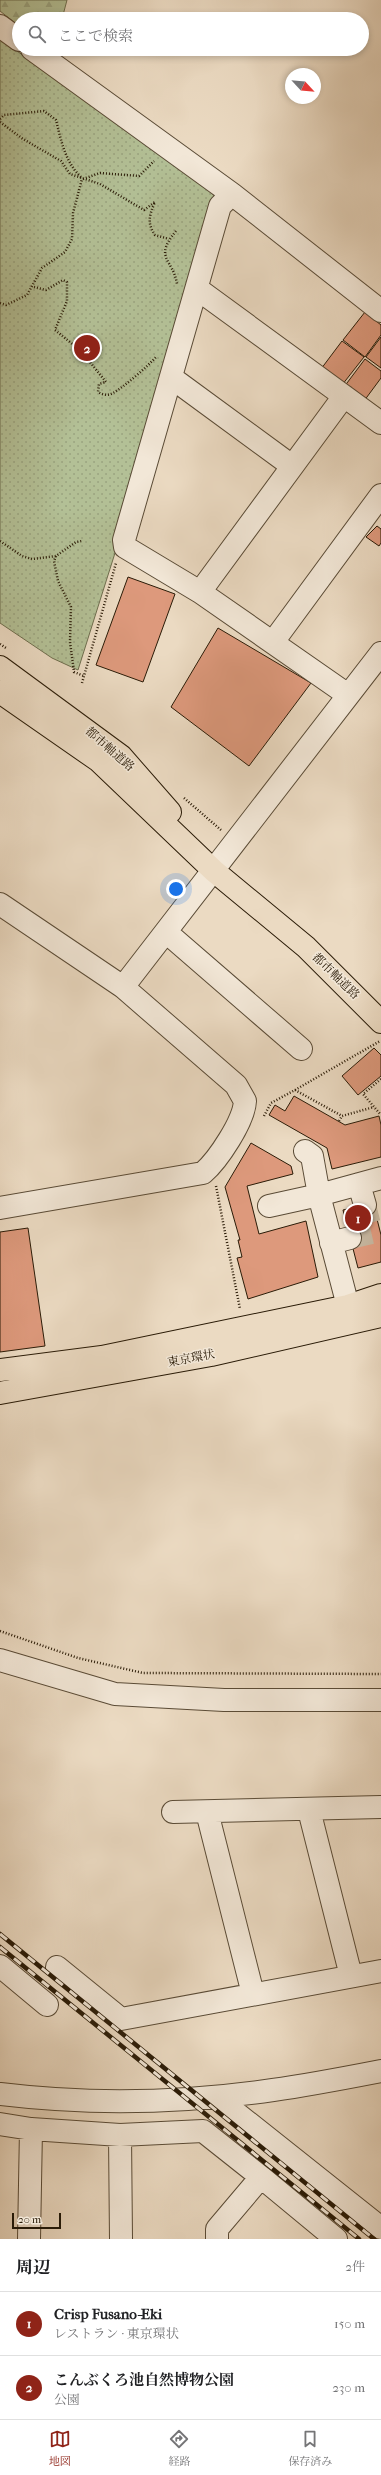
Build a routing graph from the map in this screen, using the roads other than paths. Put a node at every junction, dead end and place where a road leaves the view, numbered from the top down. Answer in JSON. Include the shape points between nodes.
{"nodes":[{"id":1,"x":0,"y":26,"type":"edge"},
{"id":2,"x":12,"y":35,"type":"edge"},
{"id":3,"x":42,"y":56,"type":"edge"},
{"id":4,"x":232,"y":194,"type":"junction"},
{"id":5,"x":187,"y":290,"type":"junction"},
{"id":6,"x":381,"y":311,"type":"edge"},
{"id":7,"x":172,"y":378,"type":"junction"},
{"id":8,"x":344,"y":396,"type":"junction"},
{"id":9,"x":381,"y":424,"type":"edge"},
{"id":10,"x":292,"y":466,"type":"junction"},
{"id":11,"x":381,"y":495,"type":"edge"},
{"id":12,"x":200,"y":592,"type":"junction"},
{"id":13,"x":273,"y":642,"type":"junction"},
{"id":14,"x":381,"y":653,"type":"edge"},
{"id":15,"x":0,"y":667,"type":"edge"},
{"id":16,"x":0,"y":692,"type":"edge"},
{"id":17,"x":348,"y":695,"type":"junction"},
{"id":18,"x":214,"y":871,"type":"junction"},
{"id":19,"x":0,"y":904,"type":"edge"},
{"id":20,"x":166,"y":932,"type":"junction"},
{"id":21,"x":123,"y":986,"type":"junction"},
{"id":22,"x":380,"y":1032,"type":"edge"},
{"id":23,"x":301,"y":1049,"type":"dead end"},
{"id":24,"x":305,"y":1151,"type":"dead end"},
{"id":25,"x":381,"y":1178,"type":"edge"},
{"id":26,"x":359,"y":1184,"type":"junction"},
{"id":27,"x":319,"y":1195,"type":"junction"},
{"id":28,"x":365,"y":1205,"type":"tunnel mouth"},
{"id":29,"x":269,"y":1206,"type":"dead end"},
{"id":30,"x":0,"y":1208,"type":"edge"},
{"id":31,"x":381,"y":1296,"type":"edge"},
{"id":32,"x":348,"y":1306,"type":"junction"},
{"id":33,"x":381,"y":1316,"type":"edge"},
{"id":34,"x":0,"y":1370,"type":"edge"},
{"id":35,"x":0,"y":1393,"type":"edge"},
{"id":36,"x":0,"y":1660,"type":"edge"},
{"id":37,"x":381,"y":1700,"type":"edge"},
{"id":38,"x":381,"y":1807,"type":"edge"},
{"id":39,"x":308,"y":1810,"type":"junction"},
{"id":40,"x":174,"y":1812,"type":"dead end"},
{"id":41,"x":207,"y":1812,"type":"junction"},
{"id":42,"x":0,"y":1966,"type":"edge"},
{"id":43,"x":57,"y":1967,"type":"dead end"},
{"id":44,"x":381,"y":1971,"type":"edge"},
{"id":45,"x":351,"y":1976,"type":"junction"},
{"id":46,"x":253,"y":1994,"type":"junction"},
{"id":47,"x":47,"y":2005,"type":"dead end"},
{"id":48,"x":381,"y":2071,"type":"edge"},
{"id":49,"x":0,"y":2094,"type":"edge"},
{"id":50,"x":216,"y":2097,"type":"junction"},
{"id":51,"x":0,"y":2124,"type":"edge"},
{"id":52,"x":31,"y":2129,"type":"junction"},
{"id":53,"x":120,"y":2135,"type":"junction"},
{"id":54,"x":261,"y":2177,"type":"junction"},
{"id":55,"x":381,"y":2228,"type":"edge"},
{"id":56,"x":29,"y":2239,"type":"edge"},
{"id":57,"x":121,"y":2239,"type":"edge"},
{"id":58,"x":217,"y":2239,"type":"edge"},
{"id":59,"x":336,"y":2239,"type":"edge"}],
"edges":[{"from":1,"to":2,"type":"street"},
{"from":3,"to":4,"type":"street"},
{"from":4,"to":5,"type":"street","via":[[220,206]]},
{"from":4,"to":6,"type":"street"},
{"from":5,"to":7,"type":"street"},
{"from":5,"to":8,"type":"street","via":[[203,293]]},
{"from":7,"to":10,"type":"street"},
{"from":7,"to":12,"type":"street","via":[[124,540],[125,547]]},
{"from":8,"to":9,"type":"street"},
{"from":8,"to":10,"type":"street"},
{"from":10,"to":12,"type":"street"},
{"from":11,"to":13,"type":"street"},
{"from":12,"to":13,"type":"street"},
{"from":13,"to":17,"type":"street"},
{"from":14,"to":17,"type":"street"},
{"from":15,"to":18,"type":"main road","name":"都市軸道路","via":[[121,756],[168,809]]},
{"from":16,"to":18,"type":"main road","name":"都市軸道路","via":[[99,761]]},
{"from":17,"to":18,"type":"street"},
{"from":18,"to":20,"type":"street"},
{"from":18,"to":22,"type":"main road","name":"都市軸道路","via":[[306,947]]},
{"from":19,"to":21,"type":"street"},
{"from":20,"to":21,"type":"street"},
{"from":20,"to":23,"type":"street"},
{"from":21,"to":30,"type":"street","via":[[236,1085],[254,1118],[203,1173]]},
{"from":24,"to":27,"type":"street","via":[[312,1156]]},
{"from":25,"to":26,"type":"street"},
{"from":26,"to":27,"type":"street"},
{"from":26,"to":28,"type":"street"},
{"from":27,"to":29,"type":"street"},
{"from":27,"to":32,"type":"street","via":[[340,1241]]},
{"from":31,"to":32,"type":"main road","name":"東京環状"},
{"from":32,"to":34,"type":"main road","name":"東京環状","via":[[102,1357]]},
{"from":33,"to":35,"type":"main road","name":"東京環状","via":[[211,1355]]},
{"from":36,"to":37,"type":"street","via":[[115,1694],[224,1700]]},
{"from":38,"to":39,"type":"street"},
{"from":39,"to":41,"type":"street"},
{"from":39,"to":45,"type":"street"},
{"from":40,"to":41,"type":"street"},
{"from":41,"to":46,"type":"street"},
{"from":42,"to":47,"type":"street"},
{"from":43,"to":46,"type":"street","via":[[121,2019]]},
{"from":44,"to":45,"type":"street"},
{"from":45,"to":46,"type":"street"},
{"from":48,"to":50,"type":"street"},
{"from":49,"to":50,"type":"street","via":[[105,2101]]},
{"from":50,"to":55,"type":"street"},
{"from":51,"to":52,"type":"street"},
{"from":52,"to":53,"type":"street"},
{"from":52,"to":56,"type":"street"},
{"from":53,"to":54,"type":"street","via":[[203,2131]]},
{"from":53,"to":57,"type":"street"},
{"from":54,"to":58,"type":"street","via":[[217,2229]]},
{"from":54,"to":59,"type":"street"}]}
